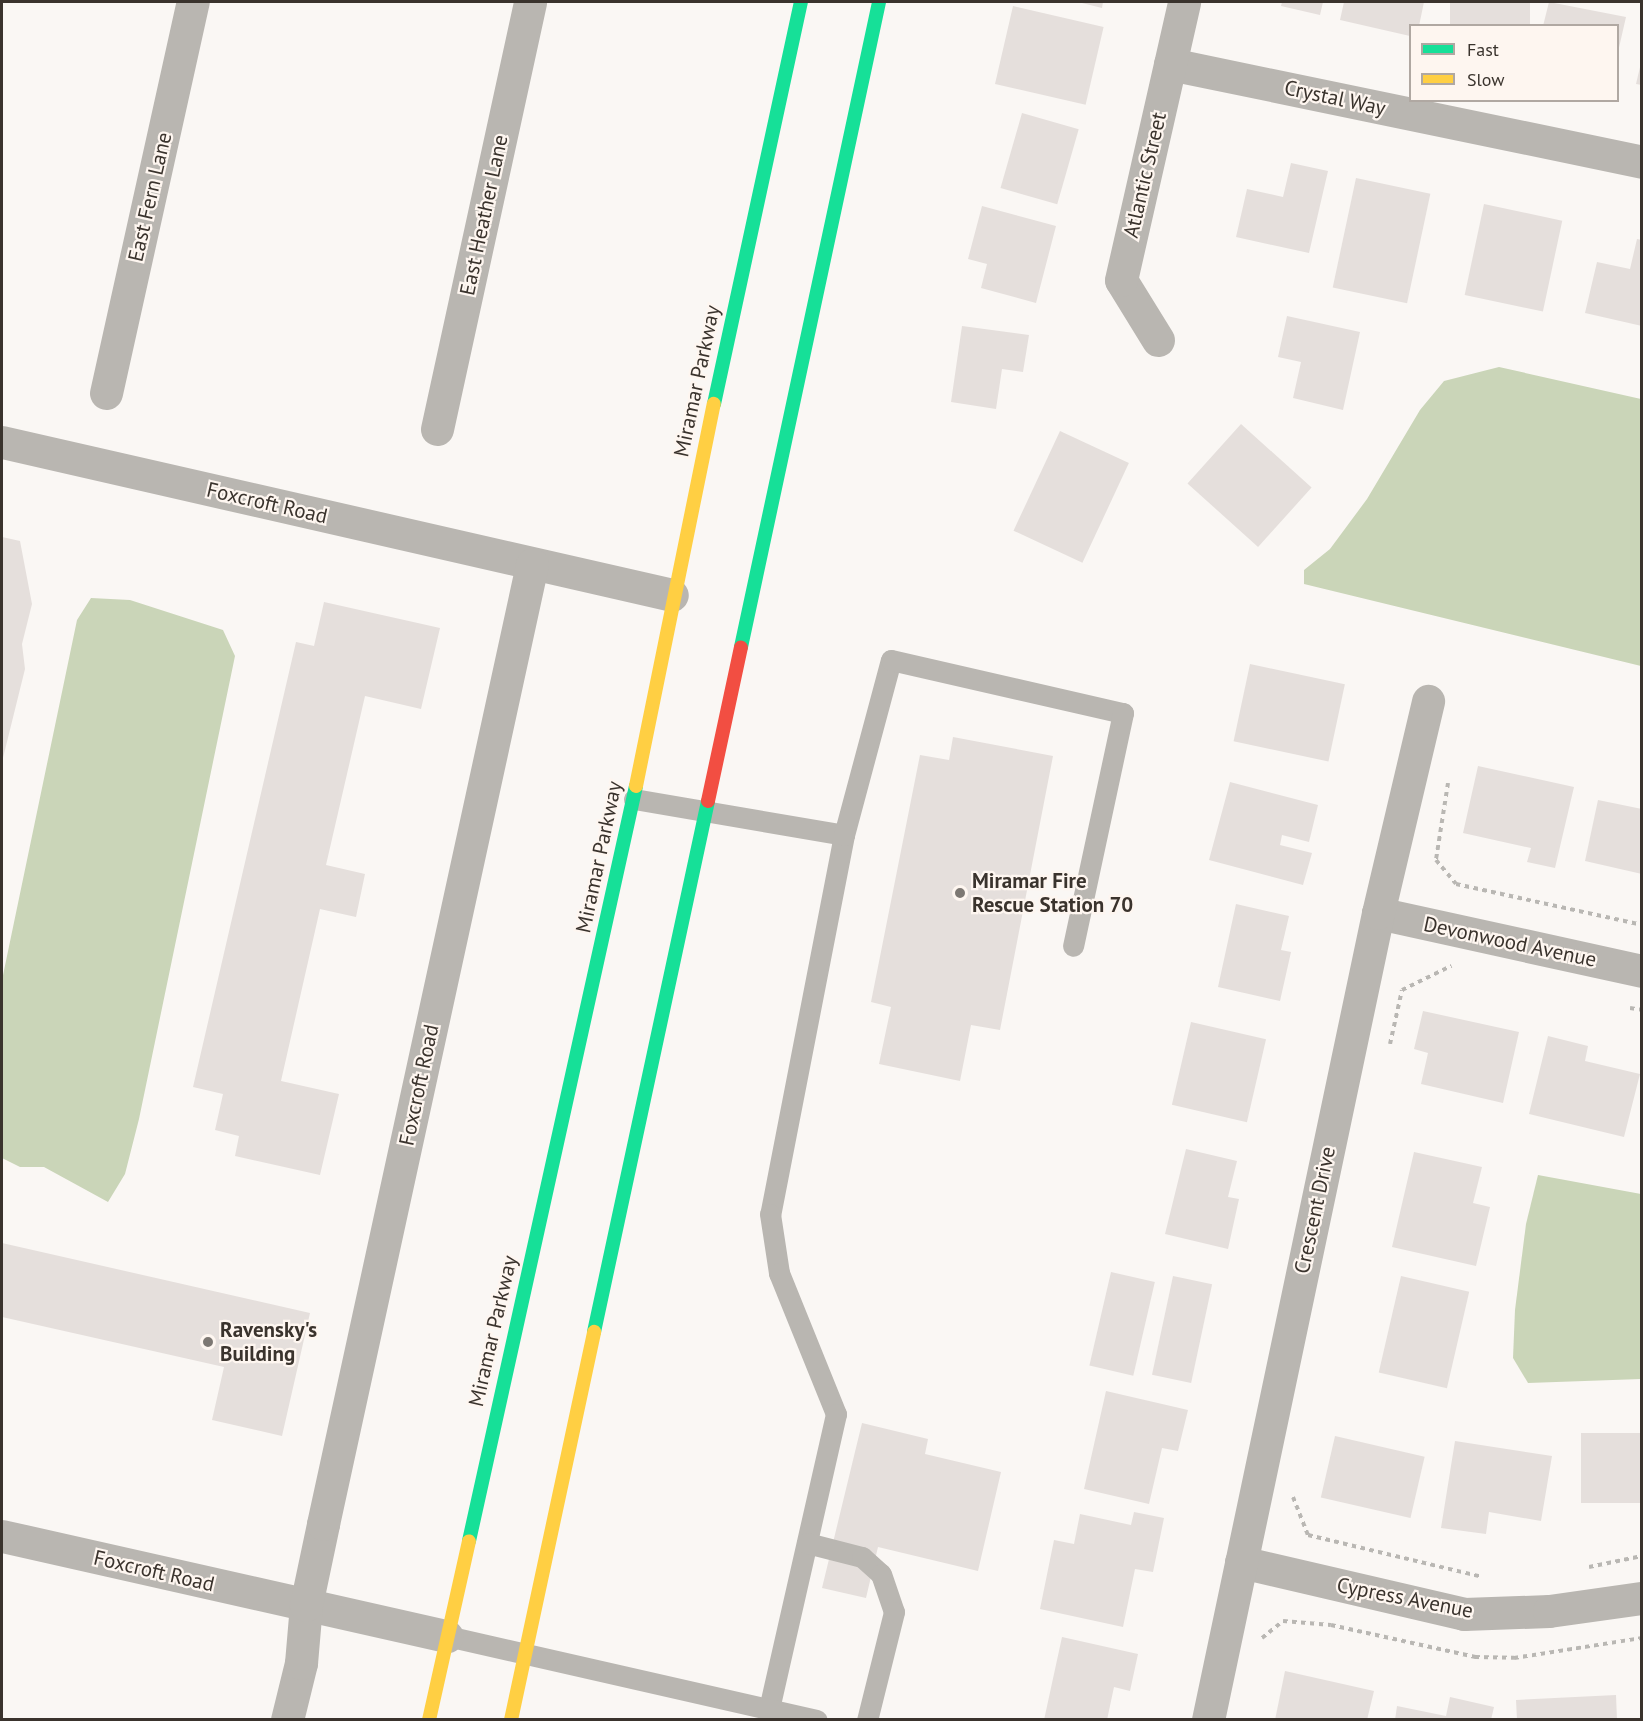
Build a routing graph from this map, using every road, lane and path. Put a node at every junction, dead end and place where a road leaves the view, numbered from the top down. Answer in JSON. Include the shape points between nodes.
{"nodes":[{"id":1,"x":193,"y":2,"type":"edge"},
{"id":2,"x":530,"y":2,"type":"edge"},
{"id":3,"x":801,"y":2,"type":"edge"},
{"id":4,"x":879,"y":2,"type":"edge"},
{"id":5,"x":1184,"y":2,"type":"edge"},
{"id":6,"x":1170,"y":64,"type":"junction"},
{"id":7,"x":1641,"y":162,"type":"edge"},
{"id":8,"x":1158,"y":340,"type":"dead end"},
{"id":9,"x":106,"y":393,"type":"dead end"},
{"id":10,"x":437,"y":429,"type":"dead end"},
{"id":11,"x":2,"y":442,"type":"edge"},
{"id":12,"x":532,"y":565,"type":"junction"},
{"id":13,"x":672,"y":595,"type":"junction"},
{"id":14,"x":1428,"y":701,"type":"dead end"},
{"id":15,"x":1448,"y":780,"type":"dead end"},
{"id":16,"x":634,"y":799,"type":"junction"},
{"id":17,"x":703,"y":813,"type":"junction"},
{"id":18,"x":844,"y":835,"type":"junction"},
{"id":19,"x":1378,"y":913,"type":"junction"},
{"id":20,"x":1641,"y":925,"type":"edge"},
{"id":21,"x":1073,"y":946,"type":"dead end"},
{"id":22,"x":1461,"y":969,"type":"dead end"},
{"id":23,"x":1641,"y":971,"type":"edge"},
{"id":24,"x":1619,"y":1005,"type":"dead end"},
{"id":25,"x":1641,"y":1010,"type":"edge"},
{"id":26,"x":1389,"y":1047,"type":"dead end"},
{"id":27,"x":1294,"y":1487,"type":"dead end"},
{"id":28,"x":2,"y":1536,"type":"edge"},
{"id":29,"x":807,"y":1543,"type":"junction"},
{"id":30,"x":1641,"y":1556,"type":"edge"},
{"id":31,"x":1241,"y":1562,"type":"junction"},
{"id":32,"x":1587,"y":1567,"type":"dead end"},
{"id":33,"x":1490,"y":1578,"type":"dead end"},
{"id":34,"x":1641,"y":1598,"type":"edge"},
{"id":35,"x":306,"y":1605,"type":"junction"},
{"id":36,"x":447,"y":1636,"type":"junction"},
{"id":37,"x":1641,"y":1638,"type":"edge"},
{"id":38,"x":1253,"y":1645,"type":"dead end"},
{"id":39,"x":525,"y":1653,"type":"junction"},
{"id":40,"x":769,"y":1708,"type":"junction"},
{"id":41,"x":287,"y":1719,"type":"edge"},
{"id":42,"x":429,"y":1719,"type":"edge"},
{"id":43,"x":511,"y":1719,"type":"edge"},
{"id":44,"x":817,"y":1719,"type":"edge"},
{"id":45,"x":867,"y":1719,"type":"edge"},
{"id":46,"x":1208,"y":1719,"type":"edge"}],
"edges":[{"from":1,"to":9,"type":"street","name":"East Fern Lane"},
{"from":2,"to":10,"type":"street","name":"East Heather Lane"},
{"from":3,"to":13,"type":"main road","name":"Miramar Parkway"},
{"from":4,"to":17,"type":"main road"},
{"from":5,"to":6,"type":"street","name":"Atlantic Street"},
{"from":6,"to":7,"type":"street","name":"Crystal Way"},
{"from":6,"to":8,"type":"street","name":"Atlantic Street","via":[[1121,280]]},
{"from":11,"to":12,"type":"street","name":"Foxcroft Road"},
{"from":12,"to":13,"type":"street","name":"Foxcroft Road"},
{"from":12,"to":35,"type":"street","name":"Foxcroft Road"},
{"from":13,"to":16,"type":"main road","name":"Miramar Parkway"},
{"from":14,"to":19,"type":"street","name":"Crescent Drive"},
{"from":15,"to":20,"type":"path","via":[[1437,860],[1455,884]]},
{"from":16,"to":17,"type":"lane"},
{"from":16,"to":36,"type":"main road","name":"Miramar Parkway"},
{"from":17,"to":18,"type":"lane"},
{"from":17,"to":39,"type":"main road"},
{"from":18,"to":21,"type":"lane","via":[[891,660],[1122,713]]},
{"from":18,"to":29,"type":"lane","via":[[770,1214],[782,1282],[836,1414]]},
{"from":19,"to":23,"type":"street","name":"Devonwood Avenue"},
{"from":19,"to":31,"type":"street","name":"Crescent Drive"},
{"from":22,"to":26,"type":"path","via":[[1450,966],[1401,990]]},
{"from":24,"to":25,"type":"path"},
{"from":27,"to":33,"type":"path","via":[[1292,1498],[1308,1535]]},
{"from":28,"to":35,"type":"street","name":"Foxcroft Road"},
{"from":29,"to":40,"type":"lane"},
{"from":29,"to":45,"type":"lane","via":[[862,1557],[880,1574],[894,1612]]},
{"from":30,"to":32,"type":"path"},
{"from":31,"to":34,"type":"street","name":"Cypress Avenue","via":[[1464,1614],[1549,1611]]},
{"from":31,"to":46,"type":"street","name":"Crescent Drive"},
{"from":35,"to":36,"type":"street","name":"Foxcroft Road"},
{"from":35,"to":41,"type":"street","name":"Foxcroft Road","via":[[301,1663]]},
{"from":36,"to":39,"type":"lane"},
{"from":36,"to":42,"type":"main road","name":"Miramar Parkway"},
{"from":37,"to":38,"type":"path","via":[[1514,1658],[1474,1657],[1331,1625],[1283,1621]]},
{"from":39,"to":40,"type":"lane"},
{"from":39,"to":43,"type":"main road"},
{"from":40,"to":44,"type":"lane"}]}
